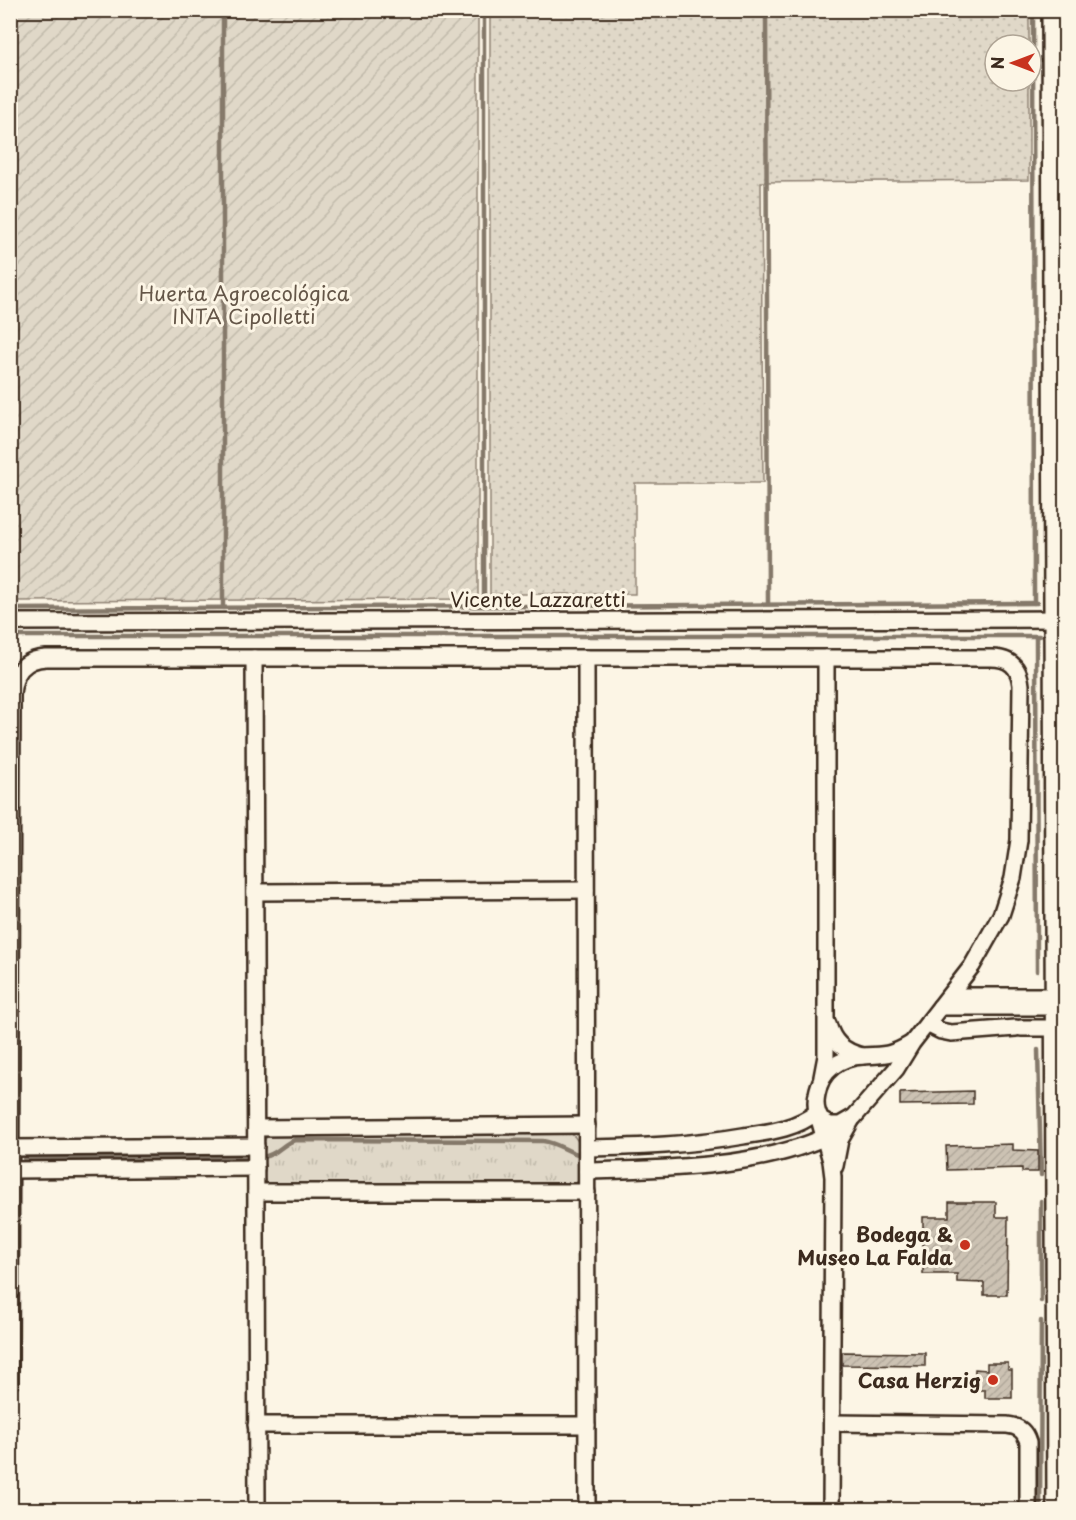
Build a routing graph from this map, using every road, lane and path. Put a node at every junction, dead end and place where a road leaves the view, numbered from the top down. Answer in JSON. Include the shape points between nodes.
{"nodes":[{"id":1,"x":1053,"y":10,"type":"edge"},
{"id":2,"x":1060,"y":66,"type":"edge"},
{"id":3,"x":1060,"y":88,"type":"edge"},
{"id":4,"x":1060,"y":619,"type":"edge"},
{"id":5,"x":10,"y":622,"type":"edge"},
{"id":6,"x":254,"y":658,"type":"junction"},
{"id":7,"x":586,"y":658,"type":"junction"},
{"id":8,"x":826,"y":658,"type":"junction"},
{"id":9,"x":586,"y":890,"type":"junction"},
{"id":10,"x":255,"y":892,"type":"junction"},
{"id":11,"x":944,"y":1002,"type":"junction"},
{"id":12,"x":826,"y":1015,"type":"junction"},
{"id":13,"x":1058,"y":1023,"type":"edge"},
{"id":14,"x":927,"y":1024,"type":"junction"},
{"id":15,"x":912,"y":1043,"type":"junction"},
{"id":16,"x":862,"y":1056,"type":"junction"},
{"id":17,"x":821,"y":1082,"type":"junction"},
{"id":18,"x":817,"y":1112,"type":"junction"},
{"id":19,"x":850,"y":1120,"type":"junction"},
{"id":20,"x":586,"y":1125,"type":"junction"},
{"id":21,"x":255,"y":1128,"type":"junction"},
{"id":22,"x":824,"y":1137,"type":"junction"},
{"id":23,"x":255,"y":1146,"type":"junction"},
{"id":24,"x":11,"y":1148,"type":"edge"},
{"id":25,"x":586,"y":1148,"type":"junction"},
{"id":26,"x":255,"y":1168,"type":"junction"},
{"id":27,"x":11,"y":1170,"type":"edge"},
{"id":28,"x":586,"y":1171,"type":"junction"},
{"id":29,"x":833,"y":1184,"type":"junction"},
{"id":30,"x":256,"y":1192,"type":"junction"},
{"id":31,"x":586,"y":1192,"type":"junction"},
{"id":32,"x":10,"y":1383,"type":"edge"},
{"id":33,"x":832,"y":1423,"type":"junction"},
{"id":34,"x":256,"y":1425,"type":"junction"},
{"id":35,"x":586,"y":1425,"type":"junction"},
{"id":36,"x":257,"y":1509,"type":"edge"},
{"id":37,"x":587,"y":1509,"type":"edge"},
{"id":38,"x":831,"y":1509,"type":"edge"},
{"id":39,"x":1028,"y":1509,"type":"edge"},
{"id":40,"x":1058,"y":1509,"type":"edge"}],
"edges":[{"from":1,"to":2,"type":"main road"},
{"from":2,"to":3,"type":"main road"},
{"from":3,"to":4,"type":"main road"},
{"from":4,"to":5,"type":"street","name":"Vicente Lazzaretti"},
{"from":4,"to":13,"type":"main road"},
{"from":6,"to":7,"type":"street"},
{"from":6,"to":10,"type":"street"},
{"from":6,"to":24,"type":"street","via":[[39,658],[26,663],[17,674],[12,696]]},
{"from":7,"to":8,"type":"street"},
{"from":7,"to":9,"type":"street"},
{"from":8,"to":11,"type":"street","via":[[996,658],[1012,663],[1018,670],[1019,815],[1013,878],[990,937]]},
{"from":8,"to":12,"type":"street"},
{"from":9,"to":10,"type":"street"},
{"from":9,"to":20,"type":"street"},
{"from":10,"to":21,"type":"street"},
{"from":11,"to":13,"type":"street"},
{"from":11,"to":14,"type":"street"},
{"from":12,"to":16,"type":"street","via":[[830,1033],[840,1046]]},
{"from":12,"to":17,"type":"street","via":[[826,1056]]},
{"from":13,"to":14,"type":"street","via":[[951,1033]]},
{"from":13,"to":40,"type":"main road"},
{"from":14,"to":15,"type":"street"},
{"from":15,"to":16,"type":"street","via":[[888,1054]]},
{"from":15,"to":19,"type":"street","via":[[896,1069]]},
{"from":16,"to":17,"type":"street","via":[[840,1062]]},
{"from":17,"to":18,"type":"street"},
{"from":18,"to":19,"type":"street","via":[[825,1123],[834,1125]]},
{"from":18,"to":22,"type":"street"},
{"from":18,"to":25,"type":"street","via":[[786,1128],[727,1139]]},
{"from":19,"to":22,"type":"street"},
{"from":19,"to":29,"type":"street","via":[[836,1154]]},
{"from":20,"to":21,"type":"street"},
{"from":20,"to":25,"type":"street"},
{"from":21,"to":23,"type":"street"},
{"from":22,"to":28,"type":"street","via":[[784,1152],[721,1162]]},
{"from":22,"to":29,"type":"street"},
{"from":23,"to":24,"type":"street"},
{"from":23,"to":26,"type":"street"},
{"from":24,"to":27,"type":"street"},
{"from":25,"to":28,"type":"street"},
{"from":26,"to":27,"type":"street"},
{"from":26,"to":30,"type":"street"},
{"from":27,"to":32,"type":"street"},
{"from":28,"to":31,"type":"street"},
{"from":29,"to":33,"type":"street"},
{"from":30,"to":31,"type":"street"},
{"from":30,"to":34,"type":"street"},
{"from":31,"to":35,"type":"street"},
{"from":33,"to":38,"type":"street"},
{"from":33,"to":39,"type":"street","via":[[1018,1428],[1029,1442]]},
{"from":34,"to":35,"type":"street"},
{"from":34,"to":36,"type":"street"},
{"from":35,"to":37,"type":"street"}]}
